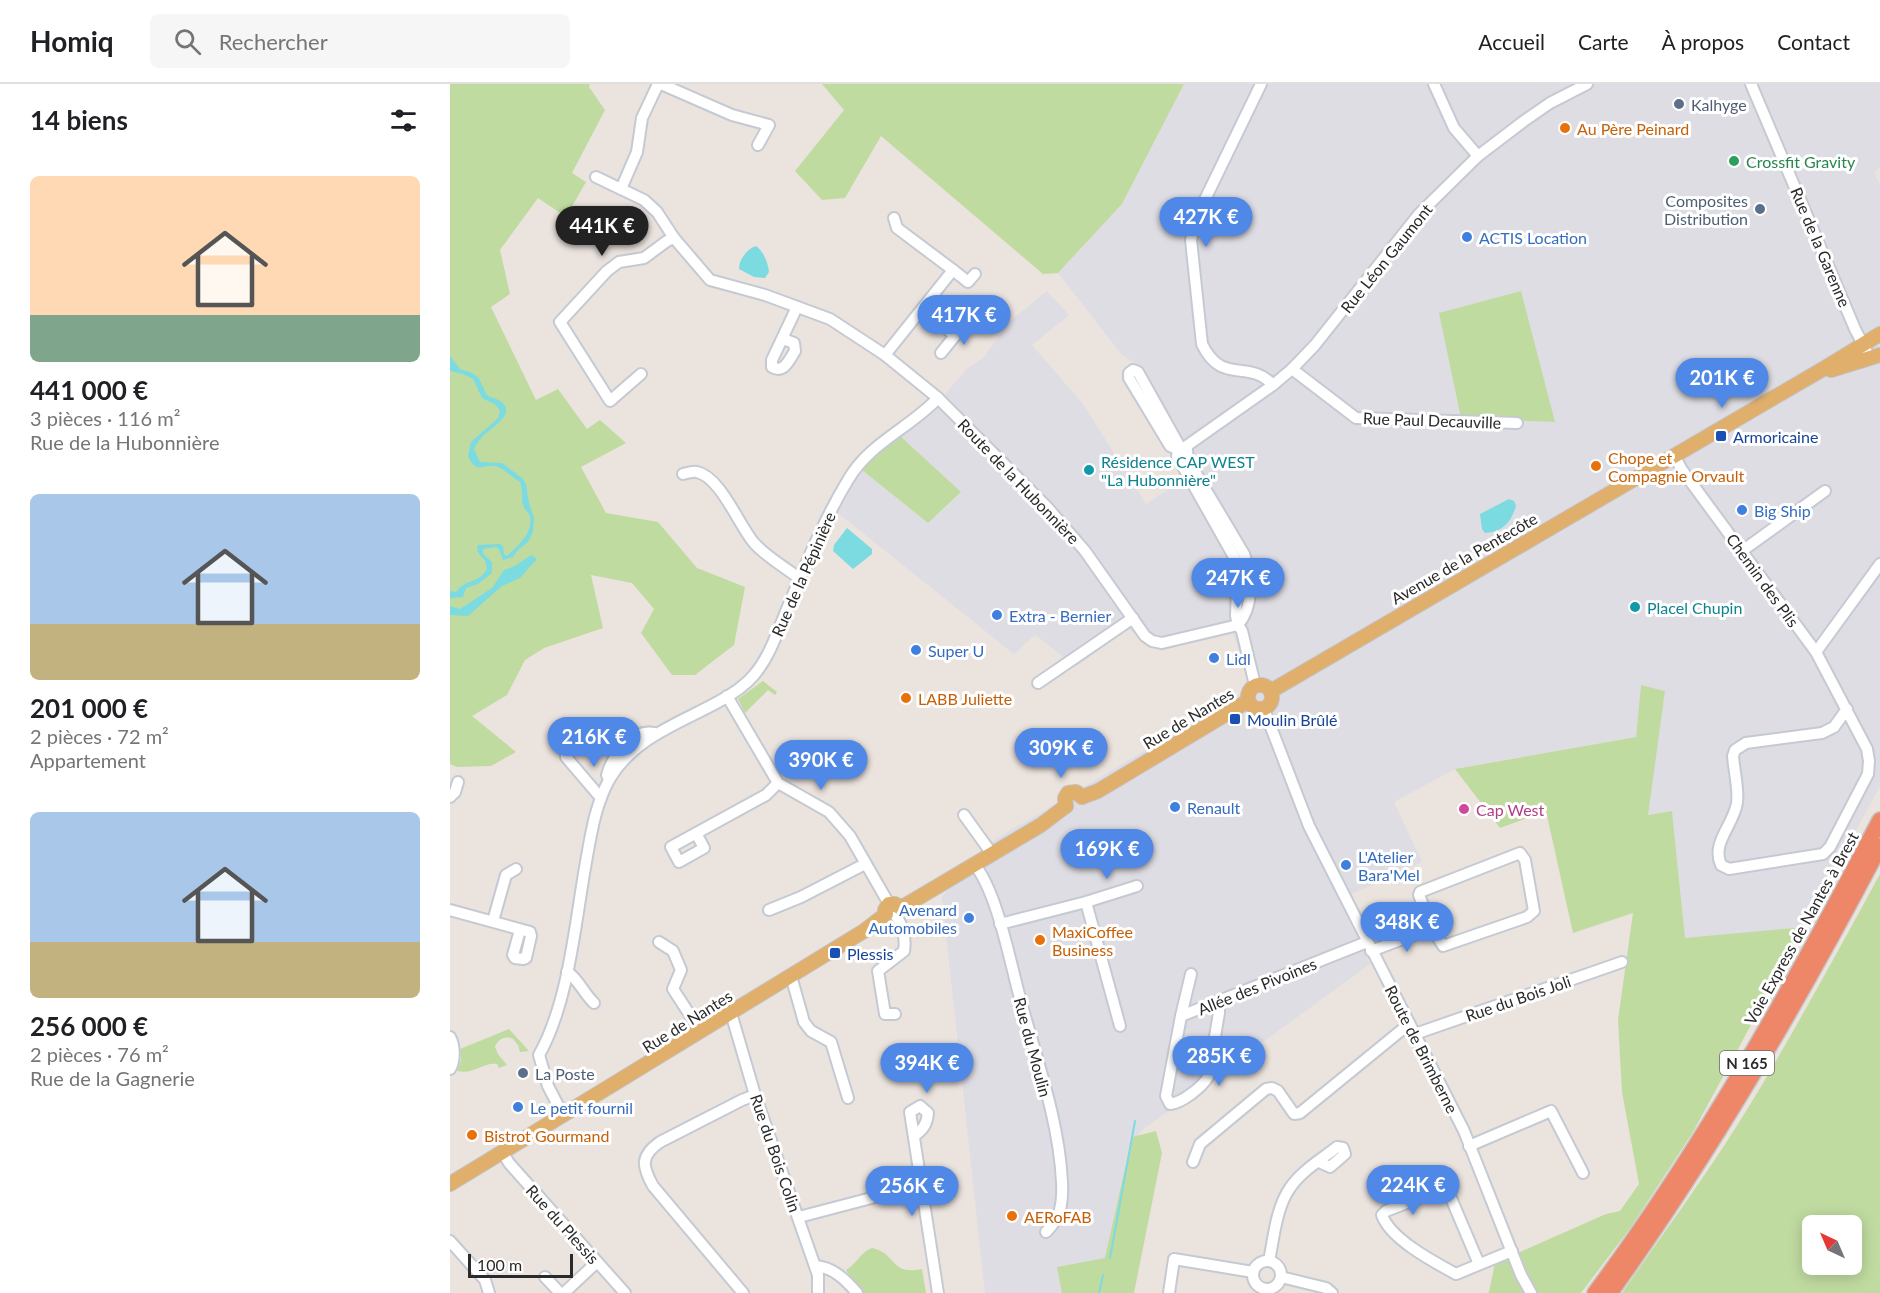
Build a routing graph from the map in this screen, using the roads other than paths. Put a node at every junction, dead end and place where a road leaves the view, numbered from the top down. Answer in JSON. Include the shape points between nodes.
{"nodes":[{"id":1,"x":659,"y":84,"type":"edge"},
{"id":2,"x":1261,"y":84,"type":"edge"},
{"id":3,"x":1434,"y":84,"type":"edge"},
{"id":4,"x":1587,"y":84,"type":"edge"},
{"id":5,"x":1751,"y":84,"type":"edge"},
{"id":6,"x":758,"y":145,"type":"dead end"},
{"id":7,"x":1478,"y":156,"type":"junction"},
{"id":8,"x":596,"y":177,"type":"dead end"},
{"id":9,"x":621,"y":189,"type":"junction"},
{"id":10,"x":894,"y":218,"type":"dead end"},
{"id":11,"x":674,"y":238,"type":"junction"},
{"id":12,"x":953,"y":270,"type":"junction"},
{"id":13,"x":975,"y":274,"type":"dead end"},
{"id":14,"x":797,"y":307,"type":"junction"},
{"id":15,"x":924,"y":309,"type":"junction"},
{"id":16,"x":966,"y":322,"type":"dead end"},
{"id":17,"x":1880,"y":334,"type":"edge"},
{"id":18,"x":955,"y":336,"type":"junction"},
{"id":19,"x":783,"y":339,"type":"dead end"},
{"id":20,"x":1862,"y":344,"type":"junction"},
{"id":21,"x":941,"y":353,"type":"dead end"},
{"id":22,"x":885,"y":355,"type":"junction"},
{"id":23,"x":1875,"y":356,"type":"edge"},
{"id":24,"x":1292,"y":369,"type":"junction"},
{"id":25,"x":641,"y":374,"type":"dead end"},
{"id":26,"x":1273,"y":385,"type":"junction"},
{"id":27,"x":1785,"y":391,"type":"junction"},
{"id":28,"x":938,"y":398,"type":"junction"},
{"id":29,"x":1517,"y":423,"type":"dead end"},
{"id":30,"x":1182,"y":454,"type":"junction"},
{"id":31,"x":1674,"y":455,"type":"junction"},
{"id":32,"x":683,"y":474,"type":"dead end"},
{"id":33,"x":1825,"y":491,"type":"dead end"},
{"id":34,"x":1742,"y":550,"type":"junction"},
{"id":35,"x":1880,"y":564,"type":"edge"},
{"id":36,"x":800,"y":579,"type":"junction"},
{"id":37,"x":1237,"y":587,"type":"junction"},
{"id":38,"x":1250,"y":588,"type":"junction"},
{"id":39,"x":1133,"y":618,"type":"junction"},
{"id":40,"x":1238,"y":625,"type":"junction"},
{"id":41,"x":1816,"y":652,"type":"junction"},
{"id":42,"x":1038,"y":683,"type":"dead end"},
{"id":43,"x":1255,"y":685,"type":"junction"},
{"id":44,"x":1271,"y":691,"type":"junction"},
{"id":45,"x":727,"y":696,"type":"junction"},
{"id":46,"x":1248,"y":701,"type":"junction"},
{"id":47,"x":1264,"y":709,"type":"junction"},
{"id":48,"x":1847,"y":709,"type":"junction"},
{"id":49,"x":566,"y":745,"type":"dead end"},
{"id":50,"x":458,"y":782,"type":"dead end"},
{"id":51,"x":778,"y":783,"type":"junction"},
{"id":52,"x":450,"y":797,"type":"edge"},
{"id":53,"x":601,"y":798,"type":"junction"},
{"id":54,"x":964,"y":814,"type":"dead end"},
{"id":55,"x":1880,"y":820,"type":"edge"},
{"id":56,"x":696,"y":833,"type":"dead end"},
{"id":57,"x":1880,"y":846,"type":"edge"},
{"id":58,"x":992,"y":854,"type":"junction"},
{"id":59,"x":865,"y":864,"type":"junction"},
{"id":60,"x":974,"y":864,"type":"junction"},
{"id":61,"x":516,"y":869,"type":"dead end"},
{"id":62,"x":1137,"y":886,"type":"dead end"},
{"id":63,"x":1086,"y":902,"type":"junction"},
{"id":64,"x":450,"y":910,"type":"edge"},
{"id":65,"x":768,"y":910,"type":"dead end"},
{"id":66,"x":892,"y":910,"type":"junction"},
{"id":67,"x":493,"y":921,"type":"junction"},
{"id":68,"x":1000,"y":924,"type":"junction"},
{"id":69,"x":1432,"y":928,"type":"junction"},
{"id":70,"x":520,"y":930,"type":"dead end"},
{"id":71,"x":658,"y":942,"type":"dead end"},
{"id":72,"x":1369,"y":947,"type":"junction"},
{"id":73,"x":1622,"y":962,"type":"dead end"},
{"id":74,"x":567,"y":972,"type":"junction"},
{"id":75,"x":1191,"y":974,"type":"dead end"},
{"id":76,"x":791,"y":976,"type":"junction"},
{"id":77,"x":1219,"y":1001,"type":"junction"},
{"id":78,"x":594,"y":1003,"type":"dead end"},
{"id":79,"x":731,"y":1013,"type":"junction"},
{"id":80,"x":895,"y":1014,"type":"dead end"},
{"id":81,"x":1181,"y":1016,"type":"junction"},
{"id":82,"x":1120,"y":1026,"type":"dead end"},
{"id":83,"x":1412,"y":1029,"type":"junction"},
{"id":84,"x":701,"y":1032,"type":"junction"},
{"id":85,"x":450,"y":1037,"type":"edge"},
{"id":86,"x":450,"y":1070,"type":"edge"},
{"id":87,"x":755,"y":1095,"type":"junction"},
{"id":88,"x":848,"y":1098,"type":"dead end"},
{"id":89,"x":563,"y":1115,"type":"junction"},
{"id":90,"x":914,"y":1137,"type":"dead end"},
{"id":91,"x":1469,"y":1146,"type":"junction"},
{"id":92,"x":503,"y":1153,"type":"junction"},
{"id":93,"x":1193,"y":1162,"type":"dead end"},
{"id":94,"x":1319,"y":1162,"type":"dead end"},
{"id":95,"x":1583,"y":1173,"type":"dead end"},
{"id":96,"x":450,"y":1184,"type":"edge"},
{"id":97,"x":921,"y":1185,"type":"junction"},
{"id":98,"x":799,"y":1217,"type":"junction"},
{"id":99,"x":1046,"y":1232,"type":"dead end"},
{"id":100,"x":450,"y":1241,"type":"edge"},
{"id":101,"x":1512,"y":1251,"type":"junction"},
{"id":102,"x":1269,"y":1261,"type":"junction"},
{"id":103,"x":597,"y":1262,"type":"junction"},
{"id":104,"x":1479,"y":1264,"type":"junction"},
{"id":105,"x":815,"y":1266,"type":"junction"},
{"id":106,"x":1253,"y":1272,"type":"junction"},
{"id":107,"x":545,"y":1277,"type":"dead end"},
{"id":108,"x":1281,"y":1277,"type":"junction"},
{"id":109,"x":489,"y":1293,"type":"edge"},
{"id":110,"x":562,"y":1293,"type":"edge"},
{"id":111,"x":625,"y":1293,"type":"edge"},
{"id":112,"x":743,"y":1293,"type":"edge"},
{"id":113,"x":818,"y":1293,"type":"edge"},
{"id":114,"x":857,"y":1293,"type":"edge"},
{"id":115,"x":938,"y":1293,"type":"edge"},
{"id":116,"x":1168,"y":1293,"type":"edge"},
{"id":117,"x":1332,"y":1293,"type":"edge"},
{"id":118,"x":1531,"y":1293,"type":"edge"},
{"id":119,"x":1595,"y":1293,"type":"edge"},
{"id":120,"x":1610,"y":1293,"type":"edge"}],
"edges":[{"from":1,"to":6,"type":"street","via":[[742,119],[769,125]]},
{"from":1,"to":9,"type":"street","via":[[642,118],[637,152]]},
{"from":2,"to":26,"type":"street","via":[[1196,218],[1191,240],[1202,344],[1208,355],[1226,369],[1255,372]]},
{"from":3,"to":7,"type":"street","via":[[1454,128]]},
{"from":4,"to":7,"type":"street","name":"Rue Léon Gaumont","via":[[1533,115]]},
{"from":5,"to":20,"type":"street","name":"Rue de la Garenne"},
{"from":7,"to":24,"type":"street","name":"Rue Léon Gaumont","via":[[1419,214]]},
{"from":8,"to":9,"type":"street","name":"Route de la Hubonnière"},
{"from":9,"to":11,"type":"street","name":"Route de la Hubonnière","via":[[644,200],[657,212]]},
{"from":10,"to":12,"type":"street","via":[[897,228]]},
{"from":11,"to":14,"type":"street","name":"Route de la Hubonnière","via":[[710,280]]},
{"from":11,"to":25,"type":"street","via":[[644,258],[619,262],[560,322],[610,400]]},
{"from":12,"to":13,"type":"street","via":[[968,282]]},
{"from":12,"to":15,"type":"street"},
{"from":14,"to":19,"type":"street"},
{"from":14,"to":22,"type":"street","name":"Route de la Hubonnière","via":[[830,319]]},
{"from":15,"to":18,"type":"street"},
{"from":15,"to":22,"type":"street"},
{"from":16,"to":18,"type":"street"},
{"from":17,"to":20,"type":"main road"},
{"from":18,"to":21,"type":"street"},
{"from":20,"to":23,"type":"street","name":"Rue de la Garenne"},
{"from":20,"to":27,"type":"main road"},
{"from":22,"to":28,"type":"street","name":"Route de la Hubonnière"},
{"from":23,"to":27,"type":"main road","via":[[1832,369]]},
{"from":24,"to":26,"type":"street","name":"Rue Léon Gaumont"},
{"from":24,"to":29,"type":"street","name":"Rue Paul Decauville","via":[[1356,418]]},
{"from":26,"to":30,"type":"street","name":"Rue Léon Gaumont","via":[[1192,442]]},
{"from":27,"to":31,"type":"main road","name":"Avenue de la Pentecôte"},
{"from":28,"to":36,"type":"street","name":"Rue de la Pépinière","via":[[858,464]]},
{"from":28,"to":39,"type":"street","name":"Route de la Hubonnière","via":[[1047,507],[1085,551]]},
{"from":30,"to":30,"type":"street","via":[[1138,372],[1133,370],[1129,378],[1170,446]]},
{"from":30,"to":37,"type":"street","via":[[1238,564]]},
{"from":30,"to":38,"type":"street","via":[[1244,554],[1250,570]]},
{"from":31,"to":34,"type":"street","name":"Chemin des Plis"},
{"from":31,"to":44,"type":"main road","name":"Avenue de la Pentecôte"},
{"from":32,"to":36,"type":"street","via":[[696,472],[708,479],[753,542]]},
{"from":33,"to":34,"type":"street"},
{"from":34,"to":41,"type":"street","name":"Chemin des Plis"},
{"from":35,"to":41,"type":"street"},
{"from":36,"to":45,"type":"street","name":"Rue de la Pépinière","via":[[764,660],[754,676]]},
{"from":37,"to":38,"type":"street","via":[[1247,581]]},
{"from":37,"to":40,"type":"street"},
{"from":38,"to":40,"type":"street","via":[[1245,616]]},
{"from":39,"to":40,"type":"street","name":"Route de la Hubonnière","via":[[1145,636],[1162,643]]},
{"from":39,"to":42,"type":"street"},
{"from":40,"to":43,"type":"street"},
{"from":41,"to":48,"type":"street","name":"Chemin des Plis"},
{"from":43,"to":44,"type":"main road"},
{"from":43,"to":46,"type":"main road","via":[[1248,693]]},
{"from":44,"to":47,"type":"main road","via":[[1271,701]]},
{"from":45,"to":51,"type":"street"},
{"from":45,"to":53,"type":"street","name":"Rue de la Pépinière","via":[[656,733],[628,756],[609,780]]},
{"from":46,"to":47,"type":"main road","via":[[1253,707]]},
{"from":46,"to":58,"type":"main road","name":"Rue de Nantes","via":[[1098,791],[1082,797],[1076,792],[1068,793],[1066,806]]},
{"from":47,"to":72,"type":"street","name":"Route de Brimberne","via":[[1309,826]]},
{"from":48,"to":48,"type":"street","name":"Chemin des Plis","via":[[1834,727],[1822,733],[1746,743],[1735,750],[1737,800],[1735,813],[1718,846],[1721,865],[1729,869],[1819,856],[1830,847],[1868,774],[1867,749]]},
{"from":49,"to":53,"type":"street","via":[[566,757]]},
{"from":50,"to":52,"type":"street"},
{"from":51,"to":56,"type":"street","via":[[766,795]]},
{"from":51,"to":59,"type":"street","via":[[829,812],[850,836]]},
{"from":53,"to":74,"type":"street","name":"Rue de la Pépinière","via":[[591,832]]},
{"from":54,"to":58,"type":"street"},
{"from":55,"to":119,"type":"highway","name":"Voie Express de Nantes à Brest","number":"N 165","via":[[1725,1100],[1666,1193]]},
{"from":57,"to":120,"type":"highway","name":"Voie Express de Nantes à Brest","number":"N 165","via":[[1724,1125]]},
{"from":58,"to":60,"type":"main road","name":"Rue de Nantes"},
{"from":59,"to":65,"type":"street"},
{"from":59,"to":66,"type":"street"},
{"from":60,"to":66,"type":"main road","name":"Rue de Nantes"},
{"from":60,"to":68,"type":"street","name":"Rue du Moulin","via":[[985,881]]},
{"from":61,"to":67,"type":"street","via":[[506,875]]},
{"from":62,"to":63,"type":"street"},
{"from":63,"to":68,"type":"street"},
{"from":63,"to":82,"type":"street"},
{"from":64,"to":67,"type":"street"},
{"from":66,"to":76,"type":"main road","name":"Rue de Nantes"},
{"from":66,"to":80,"type":"street","via":[[901,922],[906,945],[904,951],[878,971],[885,1014]]},
{"from":67,"to":70,"type":"street"},
{"from":68,"to":99,"type":"street","name":"Rue du Moulin","via":[[1059,1153],[1060,1212]]},
{"from":69,"to":69,"type":"street","via":[[1420,892],[1520,853],[1525,860],[1534,911],[1527,918],[1446,946]]},
{"from":69,"to":72,"type":"street","name":"Allée des Pivoines"},
{"from":71,"to":84,"type":"street","via":[[673,951],[681,970],[673,989]]},
{"from":72,"to":77,"type":"street","name":"Allée des Pivoines"},
{"from":72,"to":83,"type":"street","name":"Route de Brimberne"},
{"from":73,"to":83,"type":"street","name":"Rue du Bois Joli"},
{"from":74,"to":78,"type":"street"},
{"from":74,"to":89,"type":"street","name":"Rue de la Pépinière","via":[[561,1003],[539,1055],[548,1086]]},
{"from":75,"to":81,"type":"street"},
{"from":76,"to":79,"type":"main road","name":"Rue de Nantes"},
{"from":76,"to":88,"type":"street","via":[[804,1022],[831,1042]]},
{"from":77,"to":81,"type":"street","name":"Allée des Pivoines"},
{"from":77,"to":81,"type":"street","via":[[1206,1081],[1170,1104],[1167,1096]]},
{"from":79,"to":84,"type":"main road","name":"Rue de Nantes"},
{"from":79,"to":87,"type":"street","name":"Rue du Bois Colin"},
{"from":83,"to":91,"type":"street","name":"Route de Brimberne"},
{"from":83,"to":93,"type":"street","name":"Rue du Bois Joli","via":[[1299,1113],[1294,1114],[1278,1091],[1266,1089],[1200,1144]]},
{"from":84,"to":89,"type":"main road","name":"Rue de Nantes"},
{"from":85,"to":86,"type":"street","via":[[454,1063]]},
{"from":87,"to":98,"type":"street","name":"Rue du Bois Colin"},
{"from":87,"to":112,"type":"street","via":[[660,1142],[645,1157],[644,1166],[653,1186]]},
{"from":89,"to":92,"type":"main road","name":"Rue de Nantes"},
{"from":90,"to":97,"type":"street"},
{"from":91,"to":95,"type":"street","via":[[1551,1111]]},
{"from":91,"to":101,"type":"street","name":"Route de Brimberne"},
{"from":92,"to":96,"type":"main road","name":"Rue de Nantes"},
{"from":92,"to":103,"type":"street","name":"Rue du Plessis"},
{"from":94,"to":102,"type":"street","via":[[1290,1187],[1279,1210]]},
{"from":97,"to":98,"type":"street"},
{"from":97,"to":115,"type":"street"},
{"from":98,"to":105,"type":"street","name":"Rue du Bois Colin"},
{"from":100,"to":109,"type":"street","via":[[484,1280]]},
{"from":101,"to":104,"type":"street"},
{"from":101,"to":118,"type":"street","name":"Route de Brimberne"},
{"from":102,"to":106,"type":"street","via":[[1257,1265]]},
{"from":102,"to":108,"type":"street","via":[[1280,1268]]},
{"from":103,"to":110,"type":"street"},
{"from":103,"to":111,"type":"street","name":"Rue du Plessis"},
{"from":104,"to":104,"type":"street","via":[[1456,1274],[1397,1237],[1382,1215],[1442,1189],[1448,1191]]},
{"from":105,"to":113,"type":"street","name":"Rue du Bois Colin"},
{"from":105,"to":114,"type":"street","via":[[826,1267]]},
{"from":106,"to":108,"type":"street","via":[[1257,1284],[1264,1289],[1277,1285]]},
{"from":106,"to":116,"type":"street","via":[[1174,1259]]},
{"from":107,"to":110,"type":"street"},
{"from":108,"to":117,"type":"street"}]}
